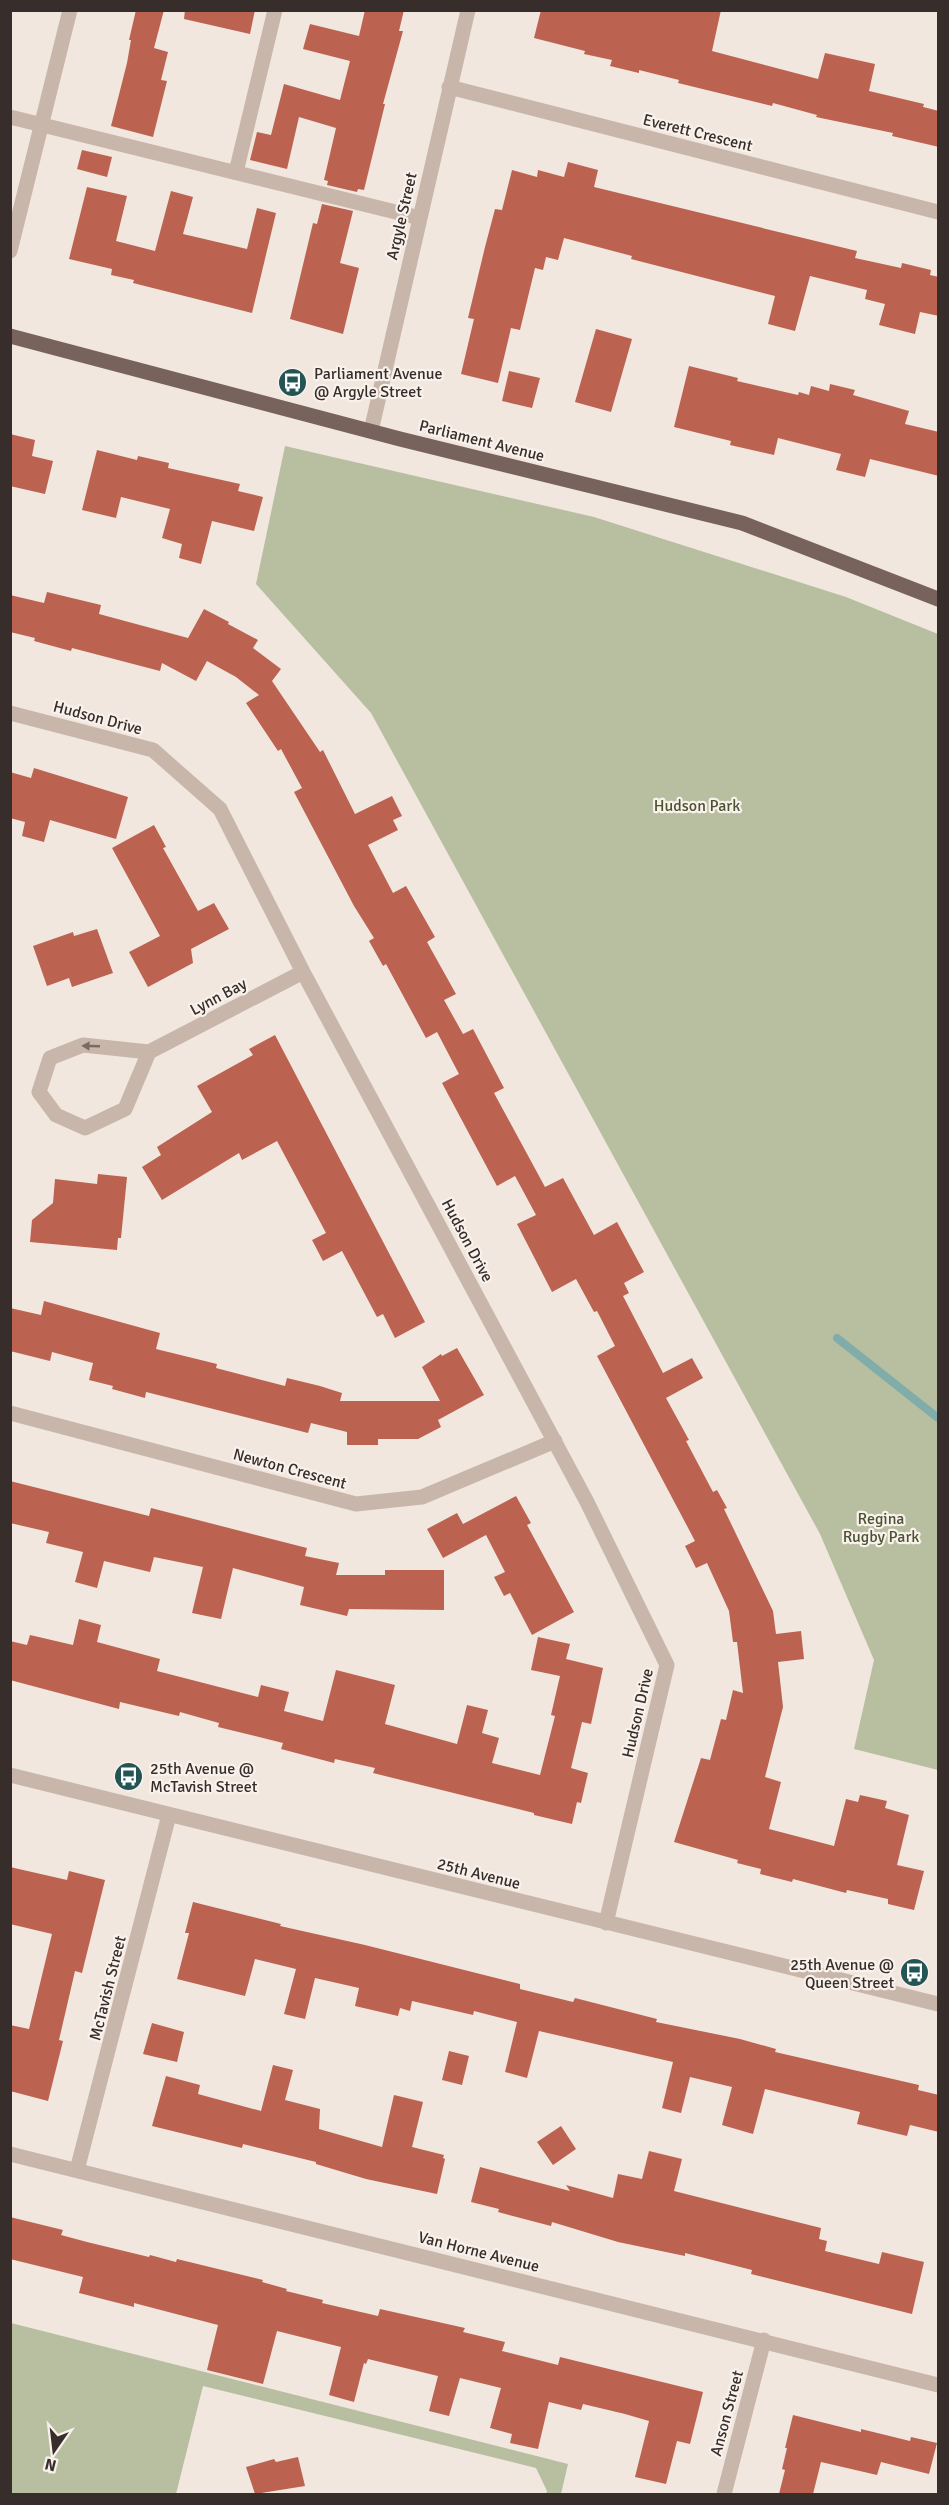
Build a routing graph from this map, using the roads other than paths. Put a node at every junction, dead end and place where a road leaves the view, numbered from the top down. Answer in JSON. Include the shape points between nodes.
{"nodes":[{"id":1,"x":70,"y":10,"type":"edge"},
{"id":2,"x":275,"y":10,"type":"edge"},
{"id":3,"x":468,"y":10,"type":"edge"},
{"id":4,"x":449,"y":87,"type":"junction"},
{"id":5,"x":10,"y":117,"type":"edge"},
{"id":6,"x":42,"y":125,"type":"junction"},
{"id":7,"x":236,"y":172,"type":"junction"},
{"id":8,"x":939,"y":212,"type":"edge"},
{"id":9,"x":420,"y":218,"type":"junction"},
{"id":10,"x":10,"y":251,"type":"edge"},
{"id":11,"x":10,"y":336,"type":"edge"},
{"id":12,"x":370,"y":431,"type":"junction"},
{"id":13,"x":939,"y":600,"type":"edge"},
{"id":14,"x":10,"y":712,"type":"edge"},
{"id":15,"x":303,"y":972,"type":"junction"},
{"id":16,"x":149,"y":1052,"type":"junction"},
{"id":17,"x":10,"y":1413,"type":"edge"},
{"id":18,"x":555,"y":1441,"type":"junction"},
{"id":19,"x":10,"y":1775,"type":"edge"},
{"id":20,"x":170,"y":1815,"type":"junction"},
{"id":21,"x":606,"y":1923,"type":"junction"},
{"id":22,"x":939,"y":2004,"type":"edge"},
{"id":23,"x":10,"y":2154,"type":"edge"},
{"id":24,"x":77,"y":2170,"type":"junction"},
{"id":25,"x":764,"y":2340,"type":"junction"},
{"id":26,"x":939,"y":2385,"type":"edge"},
{"id":27,"x":724,"y":2494,"type":"edge"}],
"edges":[{"from":1,"to":6,"type":"street"},
{"from":2,"to":7,"type":"street"},
{"from":3,"to":4,"type":"street","name":"Argyle Street"},
{"from":4,"to":8,"type":"street","name":"Everett Crescent"},
{"from":4,"to":9,"type":"street","name":"Argyle Street"},
{"from":5,"to":6,"type":"street"},
{"from":6,"to":7,"type":"street"},
{"from":6,"to":10,"type":"street"},
{"from":7,"to":9,"type":"street"},
{"from":9,"to":12,"type":"street","name":"Argyle Street"},
{"from":11,"to":12,"type":"main road","name":"Parliament Avenue"},
{"from":12,"to":13,"type":"main road","name":"Parliament Avenue","via":[[742,523]]},
{"from":14,"to":15,"type":"street","name":"Hudson Drive","via":[[153,750],[220,809]]},
{"from":15,"to":16,"type":"street","name":"Lynn Bay"},
{"from":15,"to":18,"type":"street","name":"Hudson Drive"},
{"from":16,"to":16,"type":"street","one_way":true,"via":[[83,1045],[51,1058],[39,1092],[56,1115],[85,1128],[125,1109]]},
{"from":17,"to":18,"type":"street","name":"Newton Crescent","via":[[356,1504],[422,1497]]},
{"from":18,"to":21,"type":"street","name":"Hudson Drive","via":[[667,1665]]},
{"from":19,"to":20,"type":"street","name":"25th Avenue"},
{"from":20,"to":21,"type":"street","name":"25th Avenue"},
{"from":20,"to":24,"type":"street","name":"McTavish Street"},
{"from":21,"to":22,"type":"street","name":"25th Avenue"},
{"from":23,"to":24,"type":"street","name":"Van Horne Avenue"},
{"from":24,"to":25,"type":"street","name":"Van Horne Avenue"},
{"from":25,"to":26,"type":"street","name":"Van Horne Avenue"},
{"from":25,"to":27,"type":"street","name":"Anson Street"}]}
